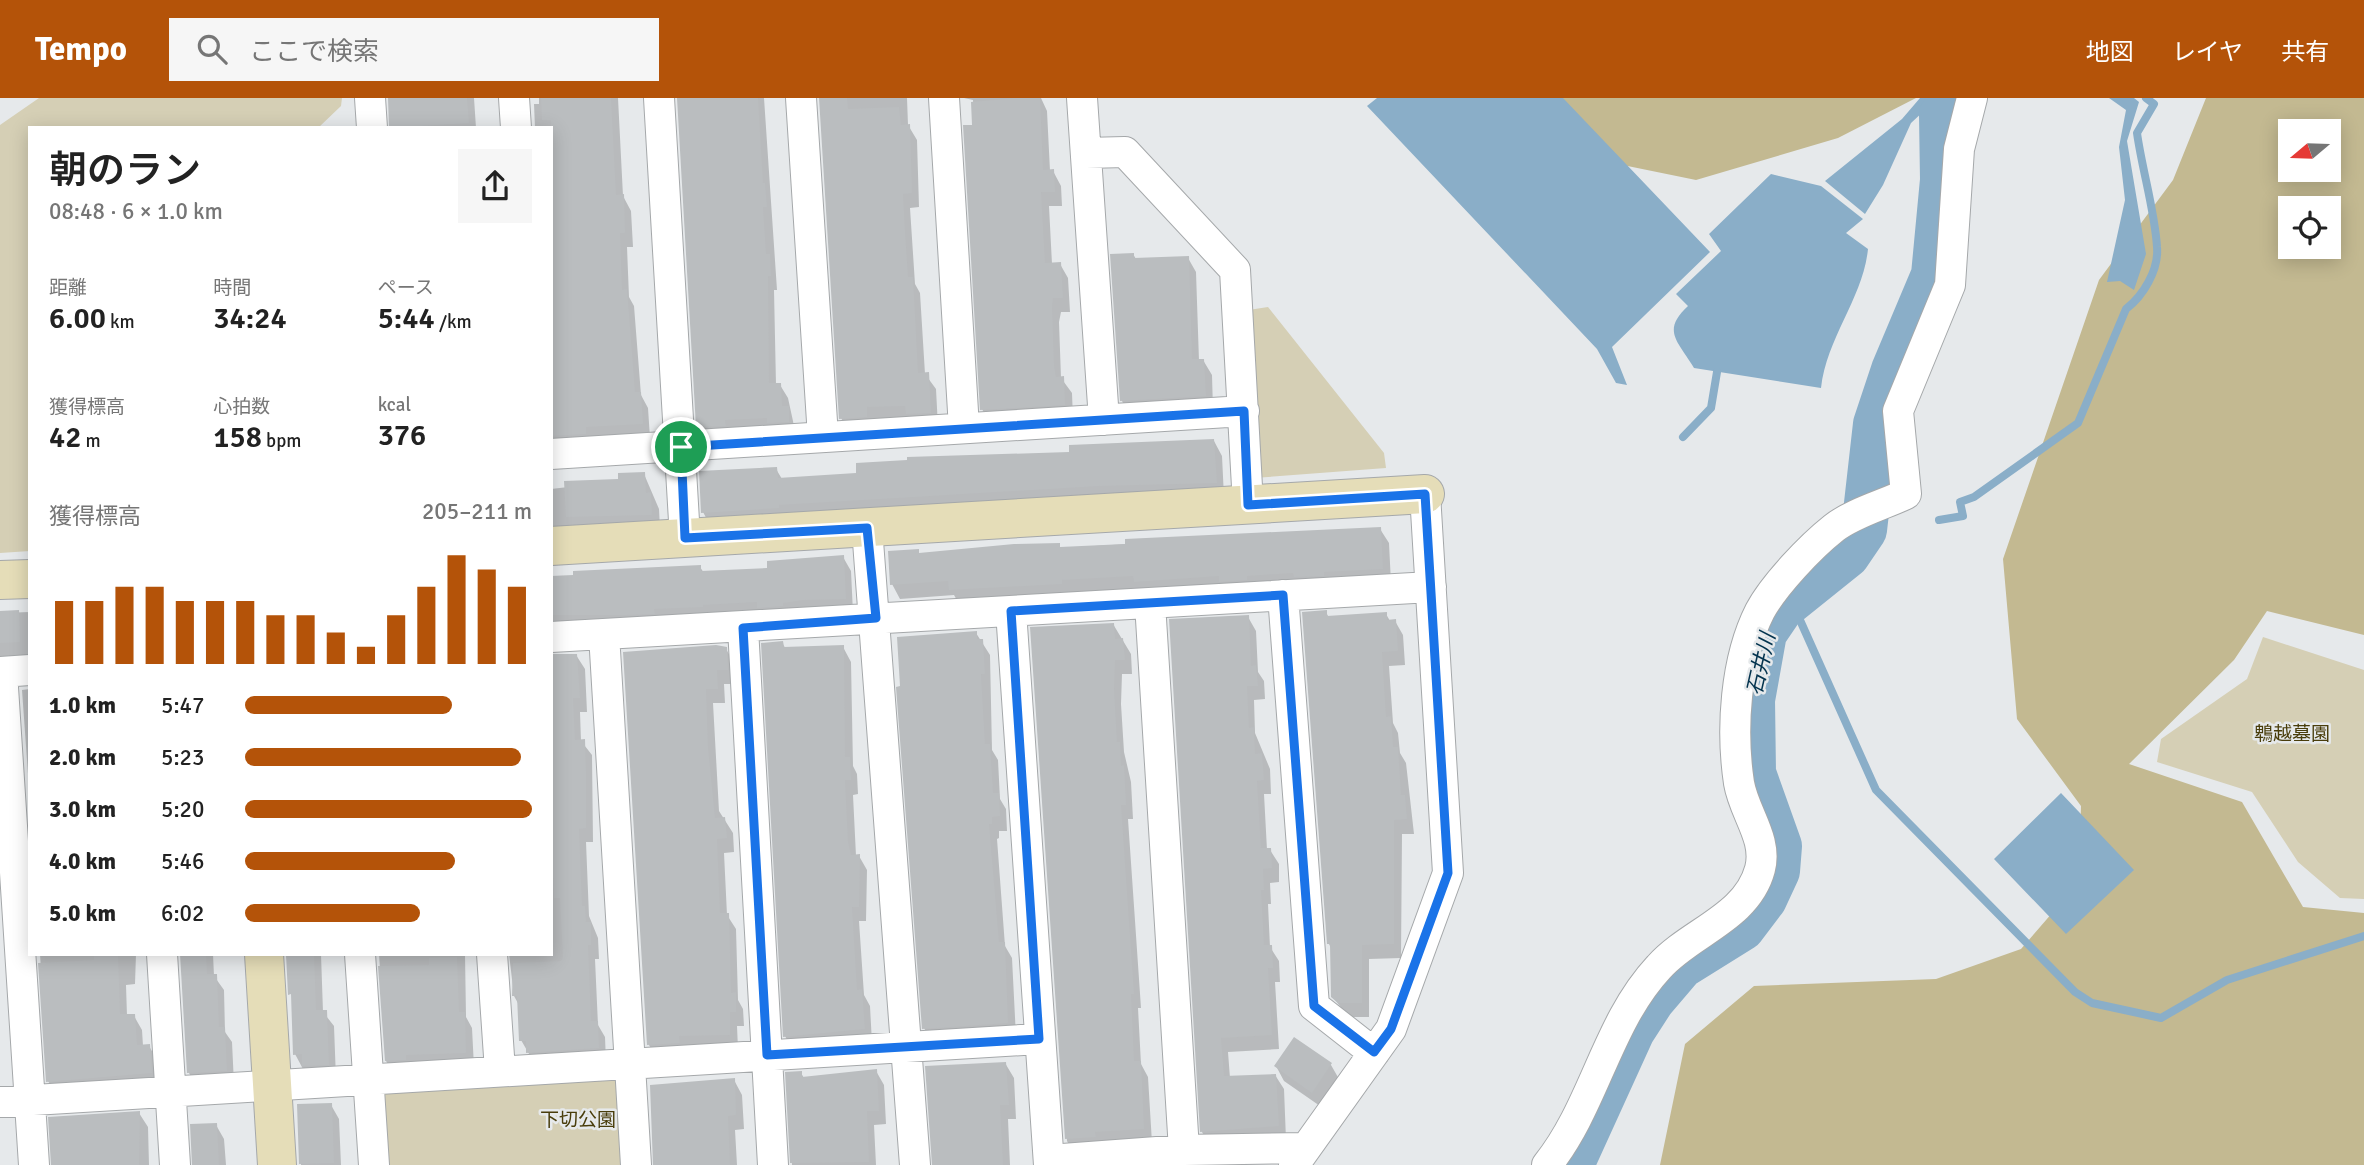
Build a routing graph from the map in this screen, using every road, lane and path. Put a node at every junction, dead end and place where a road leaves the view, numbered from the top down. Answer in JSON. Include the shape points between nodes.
{"nodes":[{"id":1,"x":370,"y":98,"type":"edge"},
{"id":2,"x":514,"y":98,"type":"edge"},
{"id":3,"x":659,"y":98,"type":"edge"},
{"id":4,"x":801,"y":98,"type":"edge"},
{"id":5,"x":944,"y":98,"type":"edge"},
{"id":6,"x":1082,"y":98,"type":"edge"},
{"id":7,"x":1972,"y":98,"type":"edge"},
{"id":8,"x":372,"y":126,"type":"edge"},
{"id":9,"x":516,"y":126,"type":"edge"},
{"id":10,"x":1086,"y":153,"type":"junction"},
{"id":11,"x":1244,"y":411,"type":"junction"},
{"id":12,"x":1104,"y":420,"type":"junction"},
{"id":13,"x":964,"y":428,"type":"junction"},
{"id":14,"x":823,"y":437,"type":"junction"},
{"id":15,"x":681,"y":447,"type":"junction"},
{"id":16,"x":553,"y":454,"type":"edge"},
{"id":17,"x":1425,"y":494,"type":"joint"},
{"id":18,"x":1248,"y":505,"type":"junction"},
{"id":19,"x":867,"y":528,"type":"junction"},
{"id":20,"x":685,"y":538,"type":"junction"},
{"id":21,"x":553,"y":546,"type":"edge"},
{"id":22,"x":28,"y":579,"type":"edge"},
{"id":23,"x":0,"y":580,"type":"edge"},
{"id":24,"x":1431,"y":587,"type":"junction"},
{"id":25,"x":1283,"y":595,"type":"junction"},
{"id":26,"x":1150,"y":603,"type":"junction"},
{"id":27,"x":1011,"y":611,"type":"junction"},
{"id":28,"x":876,"y":618,"type":"junction"},
{"id":29,"x":743,"y":628,"type":"junction"},
{"id":30,"x":604,"y":634,"type":"junction"},
{"id":31,"x":553,"y":637,"type":"edge"},
{"id":32,"x":11,"y":672,"type":"edge"},
{"id":33,"x":162,"y":956,"type":"edge"},
{"id":34,"x":264,"y":956,"type":"edge"},
{"id":35,"x":360,"y":956,"type":"edge"},
{"id":36,"x":492,"y":956,"type":"edge"},
{"id":37,"x":1039,"y":1039,"type":"junction"},
{"id":38,"x":907,"y":1047,"type":"junction"},
{"id":39,"x":1374,"y":1052,"type":"junction"},
{"id":40,"x":767,"y":1055,"type":"junction"},
{"id":41,"x":629,"y":1062,"type":"junction"},
{"id":42,"x":500,"y":1071,"type":"junction"},
{"id":43,"x":368,"y":1080,"type":"junction"},
{"id":44,"x":272,"y":1086,"type":"junction"},
{"id":45,"x":171,"y":1091,"type":"junction"},
{"id":46,"x":29,"y":1101,"type":"junction"},
{"id":47,"x":0,"y":1102,"type":"edge"},
{"id":48,"x":1184,"y":1150,"type":"junction"},
{"id":49,"x":1300,"y":1156,"type":"edge"},
{"id":50,"x":1049,"y":1162,"type":"edge"},
{"id":51,"x":34,"y":1165,"type":"edge"},
{"id":52,"x":175,"y":1165,"type":"edge"},
{"id":53,"x":277,"y":1165,"type":"edge"},
{"id":54,"x":373,"y":1165,"type":"edge"},
{"id":55,"x":636,"y":1165,"type":"edge"},
{"id":56,"x":773,"y":1165,"type":"edge"},
{"id":57,"x":915,"y":1165,"type":"edge"},
{"id":58,"x":1547,"y":1165,"type":"edge"}],
"edges":[{"from":1,"to":8,"type":"street"},
{"from":2,"to":9,"type":"street"},
{"from":3,"to":15,"type":"street"},
{"from":4,"to":14,"type":"street"},
{"from":5,"to":13,"type":"street"},
{"from":6,"to":10,"type":"street"},
{"from":7,"to":58,"type":"street","via":[[1959,149],[1950,285],[1898,411],[1906,494],[1835,527],[1786,576],[1761,610],[1748,640],[1736,729],[1740,785],[1763,850],[1760,871],[1748,896],[1678,948],[1630,1005],[1587,1097]]},
{"from":10,"to":11,"type":"street","via":[[1125,152],[1235,270]]},
{"from":10,"to":12,"type":"street"},
{"from":11,"to":12,"type":"street"},
{"from":11,"to":18,"type":"street"},
{"from":12,"to":13,"type":"street"},
{"from":13,"to":14,"type":"street"},
{"from":14,"to":15,"type":"street"},
{"from":15,"to":16,"type":"street"},
{"from":15,"to":20,"type":"street"},
{"from":17,"to":18,"type":"street"},
{"from":17,"to":24,"type":"street"},
{"from":18,"to":19,"type":"street"},
{"from":19,"to":20,"type":"street"},
{"from":19,"to":28,"type":"street"},
{"from":20,"to":21,"type":"street"},
{"from":22,"to":23,"type":"street"},
{"from":24,"to":25,"type":"street"},
{"from":24,"to":39,"type":"street","via":[[1448,873],[1391,1029]]},
{"from":25,"to":26,"type":"street"},
{"from":25,"to":39,"type":"street","via":[[1314,1006]]},
{"from":26,"to":27,"type":"street"},
{"from":26,"to":48,"type":"street"},
{"from":27,"to":28,"type":"street"},
{"from":27,"to":37,"type":"street"},
{"from":28,"to":29,"type":"street"},
{"from":28,"to":38,"type":"street"},
{"from":29,"to":30,"type":"street"},
{"from":29,"to":40,"type":"street"},
{"from":30,"to":31,"type":"street"},
{"from":30,"to":41,"type":"street"},
{"from":32,"to":46,"type":"street"},
{"from":33,"to":45,"type":"street"},
{"from":34,"to":44,"type":"street"},
{"from":35,"to":43,"type":"street"},
{"from":36,"to":42,"type":"street"},
{"from":37,"to":38,"type":"street"},
{"from":37,"to":50,"type":"street"},
{"from":38,"to":40,"type":"street"},
{"from":38,"to":57,"type":"street"},
{"from":39,"to":49,"type":"street"},
{"from":40,"to":41,"type":"street"},
{"from":40,"to":56,"type":"street"},
{"from":41,"to":42,"type":"street"},
{"from":41,"to":55,"type":"street"},
{"from":42,"to":43,"type":"street"},
{"from":43,"to":44,"type":"street"},
{"from":43,"to":54,"type":"street"},
{"from":44,"to":45,"type":"street"},
{"from":44,"to":53,"type":"street"},
{"from":45,"to":46,"type":"street"},
{"from":45,"to":52,"type":"street"},
{"from":46,"to":47,"type":"street"},
{"from":46,"to":51,"type":"street"},
{"from":48,"to":49,"type":"street"},
{"from":48,"to":50,"type":"street"}]}
